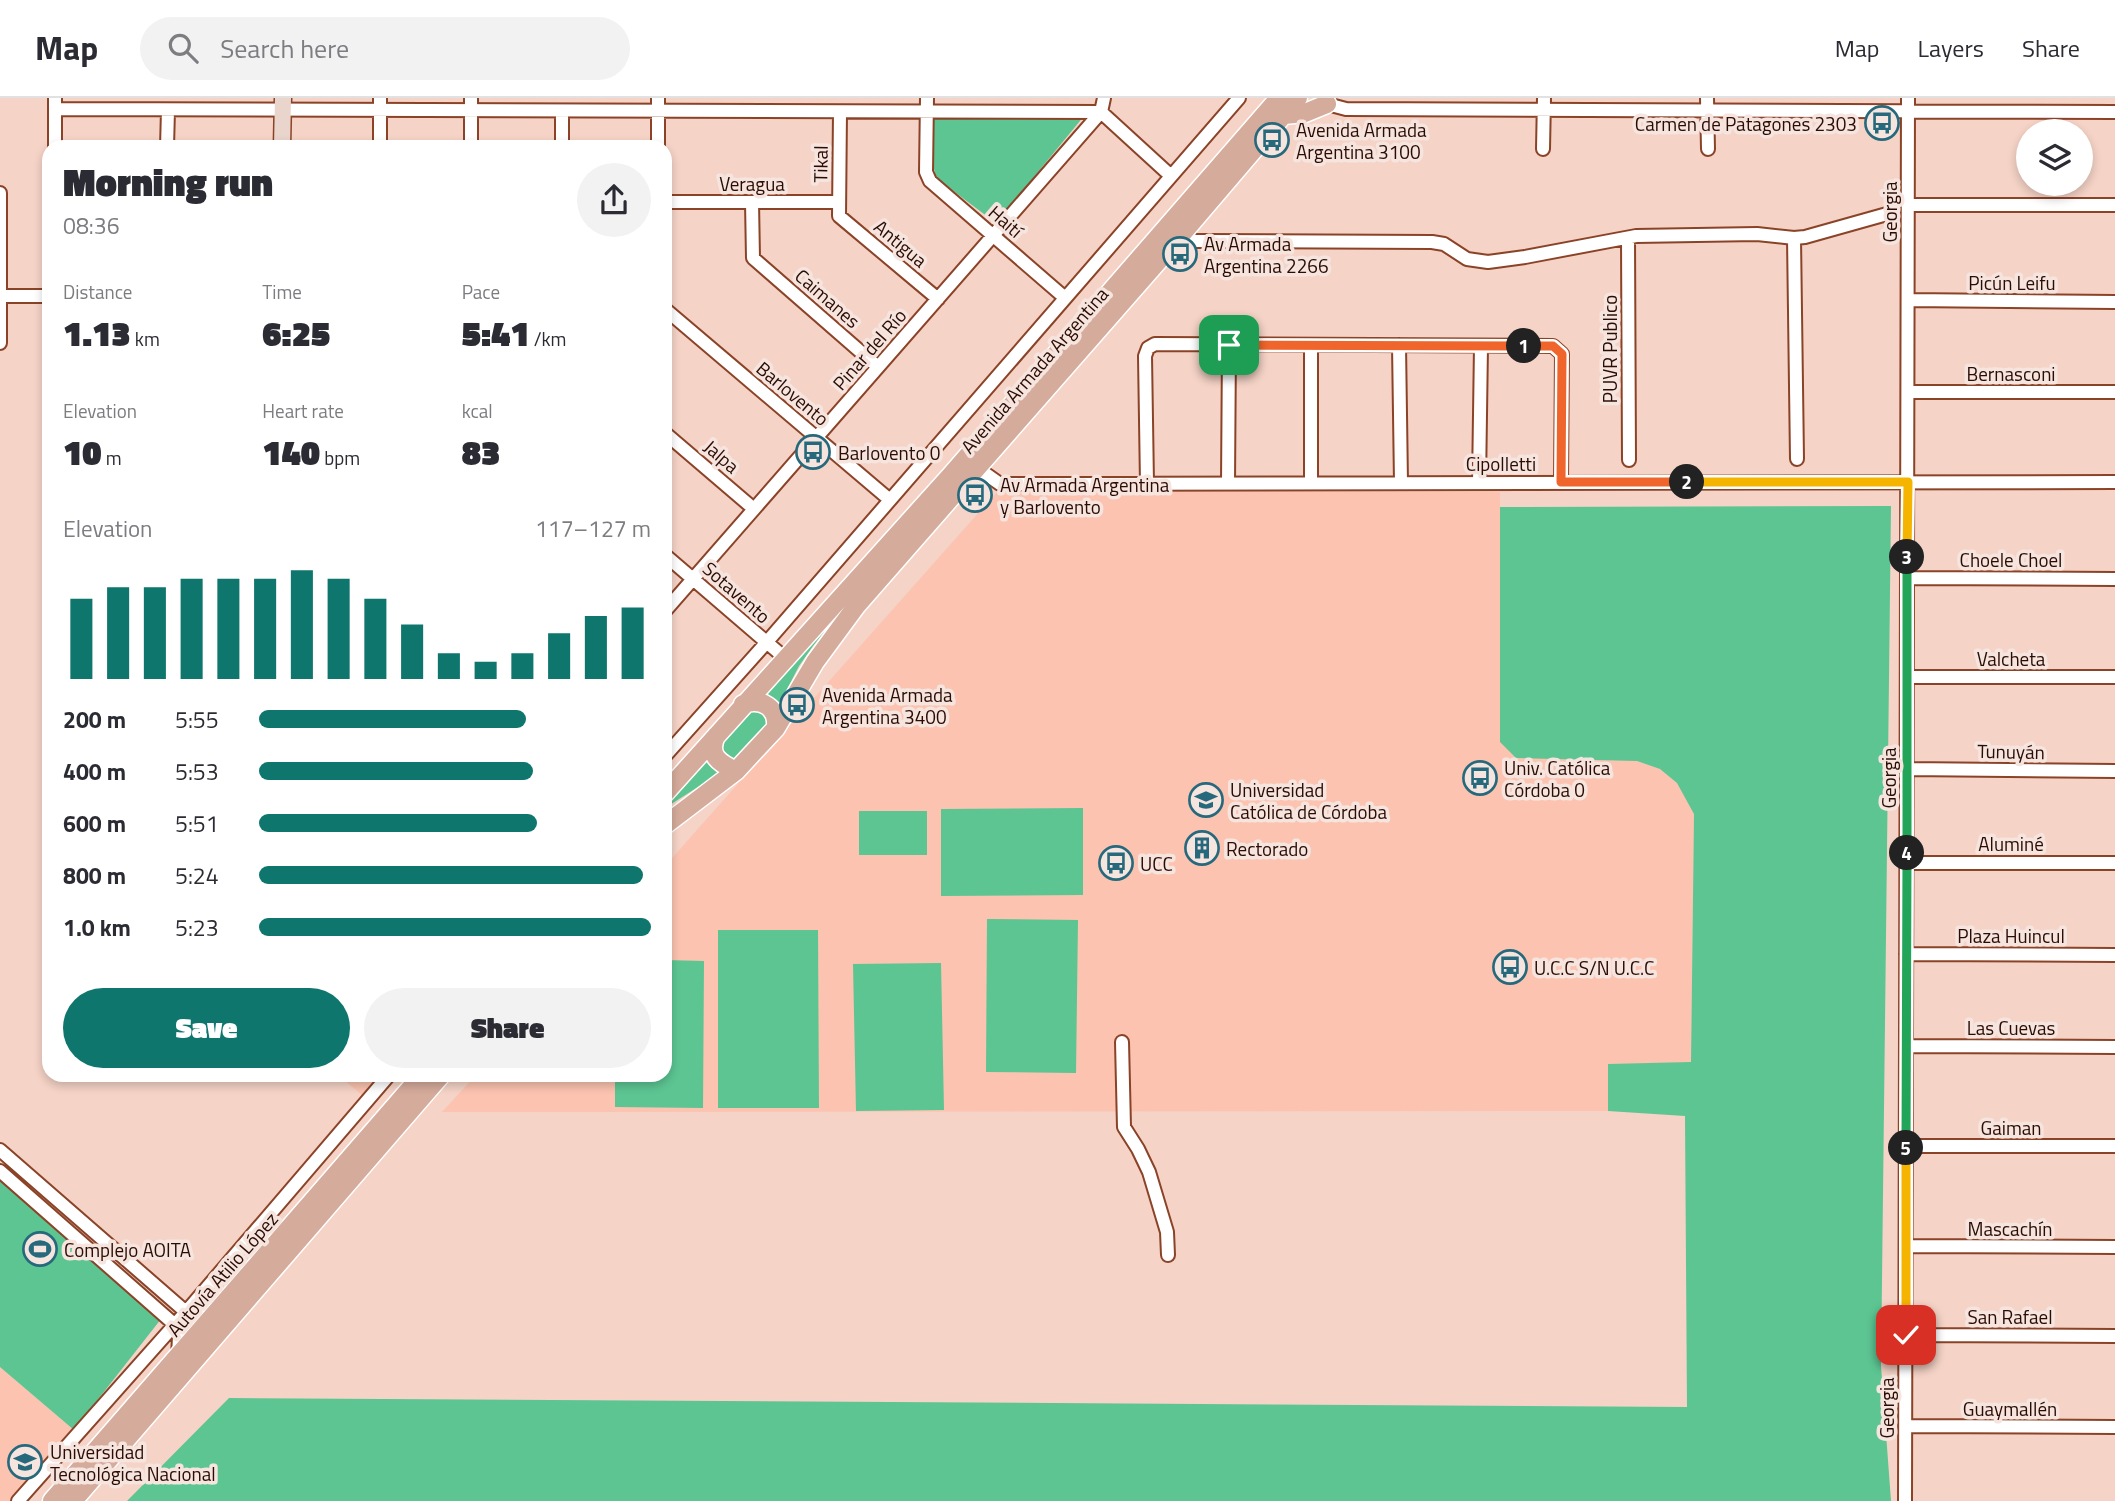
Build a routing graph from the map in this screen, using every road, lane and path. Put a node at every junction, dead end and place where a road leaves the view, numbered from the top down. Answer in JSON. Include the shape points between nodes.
{"nodes":[{"id":1,"x":1104,"y":98,"type":"edge"},
{"id":2,"x":1218,"y":98,"type":"edge"},
{"id":3,"x":1298,"y":98,"type":"edge"},
{"id":4,"x":1908,"y":98,"type":"edge"},
{"id":5,"x":1327,"y":100,"type":"edge"},
{"id":6,"x":1234,"y":103,"type":"edge"},
{"id":7,"x":55,"y":104,"type":"edge"},
{"id":8,"x":116,"y":104,"type":"edge"},
{"id":9,"x":215,"y":104,"type":"edge"},
{"id":10,"x":282,"y":104,"type":"edge"},
{"id":11,"x":380,"y":104,"type":"edge"},
{"id":12,"x":471,"y":104,"type":"edge"},
{"id":13,"x":658,"y":104,"type":"edge"},
{"id":14,"x":1543,"y":104,"type":"edge"},
{"id":15,"x":927,"y":105,"type":"edge"},
{"id":16,"x":1707,"y":105,"type":"edge"},
{"id":17,"x":1282,"y":106,"type":"edge"},
{"id":18,"x":168,"y":110,"type":"junction"},
{"id":19,"x":562,"y":111,"type":"junction"},
{"id":20,"x":840,"y":111,"type":"junction"},
{"id":21,"x":1101,"y":112,"type":"junction"},
{"id":22,"x":2115,"y":112,"type":"edge"},
{"id":23,"x":1908,"y":113,"type":"junction"},
{"id":24,"x":55,"y":140,"type":"edge"},
{"id":25,"x":167,"y":140,"type":"edge"},
{"id":26,"x":282,"y":140,"type":"edge"},
{"id":27,"x":380,"y":140,"type":"edge"},
{"id":28,"x":471,"y":140,"type":"edge"},
{"id":29,"x":562,"y":140,"type":"edge"},
{"id":30,"x":658,"y":140,"type":"edge"},
{"id":31,"x":1543,"y":149,"type":"dead end"},
{"id":32,"x":1708,"y":149,"type":"dead end"},
{"id":33,"x":1171,"y":176,"type":"junction"},
{"id":34,"x":0,"y":193,"type":"edge"},
{"id":35,"x":672,"y":202,"type":"edge"},
{"id":36,"x":752,"y":202,"type":"junction"},
{"id":37,"x":839,"y":202,"type":"junction"},
{"id":38,"x":1908,"y":205,"type":"junction"},
{"id":39,"x":2115,"y":205,"type":"edge"},
{"id":40,"x":1887,"y":214,"type":"dead end"},
{"id":41,"x":839,"y":216,"type":"joint"},
{"id":42,"x":994,"y":235,"type":"junction"},
{"id":43,"x":1181,"y":235,"type":"junction"},
{"id":44,"x":1628,"y":238,"type":"junction"},
{"id":45,"x":1794,"y":238,"type":"junction"},
{"id":46,"x":0,"y":296,"type":"edge"},
{"id":47,"x":42,"y":296,"type":"edge"},
{"id":48,"x":1064,"y":297,"type":"junction"},
{"id":49,"x":938,"y":299,"type":"junction"},
{"id":50,"x":1909,"y":300,"type":"junction"},
{"id":51,"x":2115,"y":302,"type":"edge"},
{"id":52,"x":672,"y":320,"type":"edge"},
{"id":53,"x":0,"y":343,"type":"edge"},
{"id":54,"x":1229,"y":345,"type":"junction"},
{"id":55,"x":1311,"y":345,"type":"junction"},
{"id":56,"x":1399,"y":345,"type":"junction"},
{"id":57,"x":1481,"y":346,"type":"junction"},
{"id":58,"x":878,"y":367,"type":"junction"},
{"id":59,"x":1908,"y":392,"type":"junction"},
{"id":60,"x":2115,"y":392,"type":"edge"},
{"id":61,"x":816,"y":438,"type":"junction"},
{"id":62,"x":672,"y":439,"type":"edge"},
{"id":63,"x":1797,"y":459,"type":"dead end"},
{"id":64,"x":1629,"y":460,"type":"dead end"},
{"id":65,"x":976,"y":467,"type":"junction"},
{"id":66,"x":1561,"y":482,"type":"junction"},
{"id":67,"x":1908,"y":482,"type":"junction"},
{"id":68,"x":2115,"y":482,"type":"edge"},
{"id":69,"x":1311,"y":483,"type":"junction"},
{"id":70,"x":1401,"y":483,"type":"junction"},
{"id":71,"x":1479,"y":483,"type":"junction"},
{"id":72,"x":1147,"y":484,"type":"junction"},
{"id":73,"x":1228,"y":484,"type":"junction"},
{"id":74,"x":890,"y":500,"type":"junction"},
{"id":75,"x":754,"y":509,"type":"junction"},
{"id":76,"x":672,"y":561,"type":"edge"},
{"id":77,"x":1907,"y":578,"type":"junction"},
{"id":78,"x":693,"y":579,"type":"junction"},
{"id":79,"x":2115,"y":579,"type":"edge"},
{"id":80,"x":672,"y":603,"type":"edge"},
{"id":81,"x":766,"y":643,"type":"junction"},
{"id":82,"x":785,"y":658,"type":"junction"},
{"id":83,"x":1907,"y":677,"type":"junction"},
{"id":84,"x":2115,"y":677,"type":"edge"},
{"id":85,"x":743,"y":704,"type":"junction"},
{"id":86,"x":776,"y":728,"type":"junction"},
{"id":87,"x":716,"y":736,"type":"junction"},
{"id":88,"x":672,"y":749,"type":"edge"},
{"id":89,"x":1907,"y":769,"type":"junction"},
{"id":90,"x":736,"y":771,"type":"junction"},
{"id":91,"x":2115,"y":771,"type":"edge"},
{"id":92,"x":672,"y":785,"type":"edge"},
{"id":93,"x":672,"y":820,"type":"edge"},
{"id":94,"x":1907,"y":863,"type":"junction"},
{"id":95,"x":2115,"y":863,"type":"edge"},
{"id":96,"x":1906,"y":954,"type":"junction"},
{"id":97,"x":2115,"y":955,"type":"edge"},
{"id":98,"x":1122,"y":1042,"type":"dead end"},
{"id":99,"x":1906,"y":1046,"type":"junction"},
{"id":100,"x":2115,"y":1047,"type":"edge"},
{"id":101,"x":383,"y":1082,"type":"edge"},
{"id":102,"x":416,"y":1082,"type":"edge"},
{"id":103,"x":435,"y":1082,"type":"edge"},
{"id":104,"x":1906,"y":1146,"type":"junction"},
{"id":105,"x":2115,"y":1146,"type":"edge"},
{"id":106,"x":0,"y":1150,"type":"edge"},
{"id":107,"x":0,"y":1171,"type":"edge"},
{"id":108,"x":1906,"y":1247,"type":"junction"},
{"id":109,"x":2115,"y":1247,"type":"edge"},
{"id":110,"x":1167,"y":1255,"type":"dead end"},
{"id":111,"x":218,"y":1311,"type":"junction"},
{"id":112,"x":186,"y":1312,"type":"junction"},
{"id":113,"x":174,"y":1324,"type":"junction"},
{"id":114,"x":1906,"y":1335,"type":"junction"},
{"id":115,"x":2115,"y":1336,"type":"edge"},
{"id":116,"x":178,"y":1356,"type":"junction"},
{"id":117,"x":1906,"y":1426,"type":"junction"},
{"id":118,"x":2115,"y":1427,"type":"edge"},
{"id":119,"x":26,"y":1498,"type":"edge"},
{"id":120,"x":52,"y":1501,"type":"edge"},
{"id":121,"x":73,"y":1501,"type":"edge"},
{"id":122,"x":1905,"y":1501,"type":"edge"}],
"edges":[{"from":1,"to":21,"type":"street"},
{"from":2,"to":6,"type":"street"},
{"from":3,"to":17,"type":"main road","name":"Avenida Armada Argentina"},
{"from":4,"to":23,"type":"street","name":"Georgia"},
{"from":5,"to":14,"type":"street","via":[[1346,109]]},
{"from":5,"to":17,"type":"main road","via":[[1305,114]]},
{"from":6,"to":33,"type":"street","name":"Avenida Armada Argentina"},
{"from":7,"to":8,"type":"street"},
{"from":7,"to":24,"type":"street"},
{"from":8,"to":18,"type":"street"},
{"from":9,"to":10,"type":"street"},
{"from":9,"to":18,"type":"street"},
{"from":10,"to":11,"type":"street"},
{"from":10,"to":26,"type":"street"},
{"from":11,"to":12,"type":"street"},
{"from":11,"to":27,"type":"street"},
{"from":12,"to":19,"type":"street"},
{"from":12,"to":28,"type":"street"},
{"from":13,"to":19,"type":"street"},
{"from":13,"to":20,"type":"street"},
{"from":13,"to":30,"type":"street"},
{"from":14,"to":16,"type":"street"},
{"from":14,"to":31,"type":"street"},
{"from":15,"to":20,"type":"street"},
{"from":15,"to":21,"type":"street"},
{"from":15,"to":42,"type":"street","name":"Haití","via":[[926,172],[930,181]]},
{"from":16,"to":23,"type":"street"},
{"from":16,"to":32,"type":"street"},
{"from":17,"to":43,"type":"main road","name":"Avenida Armada Argentina"},
{"from":17,"to":82,"type":"main road","name":"Avenida Armada Argentina"},
{"from":18,"to":25,"type":"street"},
{"from":19,"to":29,"type":"street"},
{"from":20,"to":37,"type":"street","name":"Tikal"},
{"from":21,"to":33,"type":"street"},
{"from":21,"to":42,"type":"street","name":"Pinar del Río"},
{"from":22,"to":23,"type":"street"},
{"from":23,"to":38,"type":"street","name":"Georgia"},
{"from":33,"to":48,"type":"street","name":"Avenida Armada Argentina"},
{"from":34,"to":46,"type":"street"},
{"from":35,"to":36,"type":"street","name":"Veragua"},
{"from":36,"to":37,"type":"street","name":"Veragua"},
{"from":36,"to":58,"type":"street","name":"Caimanes","via":[[753,258]]},
{"from":37,"to":41,"type":"street","name":"Tikal"},
{"from":38,"to":39,"type":"street"},
{"from":38,"to":50,"type":"street","name":"Georgia"},
{"from":40,"to":45,"type":"street"},
{"from":41,"to":49,"type":"street","name":"Antigua"},
{"from":42,"to":48,"type":"street","name":"Haití"},
{"from":42,"to":49,"type":"street","name":"Pinar del Río"},
{"from":43,"to":44,"type":"street","via":[[1206,241],[1432,242],[1467,259],[1488,261]]},
{"from":43,"to":65,"type":"main road","name":"Avenida Armada Argentina"},
{"from":44,"to":45,"type":"street","via":[[1757,234]]},
{"from":44,"to":64,"type":"street","name":"PUVR Publico"},
{"from":45,"to":63,"type":"street"},
{"from":46,"to":47,"type":"street"},
{"from":46,"to":53,"type":"street"},
{"from":48,"to":74,"type":"street","name":"Avenida Armada Argentina"},
{"from":49,"to":58,"type":"street","name":"Pinar del Río"},
{"from":50,"to":51,"type":"street","name":"Picún Leifu"},
{"from":50,"to":59,"type":"street","name":"Georgia"},
{"from":52,"to":61,"type":"street","name":"Barlovento"},
{"from":54,"to":55,"type":"street"},
{"from":54,"to":72,"type":"street","via":[[1155,344],[1148,348]]},
{"from":54,"to":73,"type":"street"},
{"from":55,"to":56,"type":"street"},
{"from":55,"to":69,"type":"street"},
{"from":56,"to":57,"type":"street"},
{"from":56,"to":70,"type":"street"},
{"from":57,"to":66,"type":"street","via":[[1553,346],[1560,350]]},
{"from":57,"to":71,"type":"street"},
{"from":58,"to":61,"type":"street","name":"Pinar del Río"},
{"from":59,"to":60,"type":"street","name":"Bernasconi"},
{"from":59,"to":67,"type":"street","name":"Georgia"},
{"from":61,"to":74,"type":"street","name":"Barlovento"},
{"from":61,"to":75,"type":"street","name":"Pinar del Río"},
{"from":62,"to":75,"type":"street","name":"Jalpa"},
{"from":65,"to":72,"type":"street","name":"Cipolletti","via":[[1000,484]]},
{"from":65,"to":86,"type":"main road","name":"Avenida Armada Argentina","via":[[835,632]]},
{"from":66,"to":67,"type":"street","name":"Cipolletti"},
{"from":66,"to":71,"type":"street","name":"Cipolletti"},
{"from":67,"to":68,"type":"street","name":"Cipolletti"},
{"from":67,"to":77,"type":"street","name":"Georgia"},
{"from":69,"to":70,"type":"street","name":"Cipolletti"},
{"from":69,"to":73,"type":"street","name":"Cipolletti"},
{"from":70,"to":71,"type":"street","name":"Cipolletti"},
{"from":72,"to":73,"type":"street","name":"Cipolletti"},
{"from":74,"to":81,"type":"street","name":"Avenida Armada Argentina"},
{"from":75,"to":78,"type":"street","name":"Pinar del Río"},
{"from":76,"to":78,"type":"street","name":"Sotavento"},
{"from":77,"to":79,"type":"street","name":"Choele Choel"},
{"from":77,"to":83,"type":"street","name":"Georgia"},
{"from":78,"to":80,"type":"street","name":"Pinar del Río"},
{"from":78,"to":81,"type":"street","name":"Sotavento"},
{"from":81,"to":82,"type":"street","name":"Sotavento"},
{"from":81,"to":88,"type":"street","name":"Avenida Armada Argentina"},
{"from":82,"to":85,"type":"main road","name":"Avenida Armada Argentina"},
{"from":83,"to":84,"type":"street","name":"Valcheta"},
{"from":83,"to":89,"type":"street","name":"Georgia"},
{"from":85,"to":86,"type":"main road","via":[[769,706]]},
{"from":85,"to":87,"type":"main road","name":"Avenida Armada Argentina"},
{"from":86,"to":90,"type":"main road","name":"Avenida Armada Argentina"},
{"from":87,"to":90,"type":"main road","via":[[713,754]]},
{"from":87,"to":92,"type":"main road","name":"Avenida Armada Argentina"},
{"from":89,"to":91,"type":"street","name":"Tunuyán"},
{"from":89,"to":94,"type":"street","name":"Georgia"},
{"from":90,"to":93,"type":"main road","name":"Avenida Armada Argentina"},
{"from":94,"to":95,"type":"street","name":"Aluminé"},
{"from":94,"to":96,"type":"street","name":"Georgia"},
{"from":96,"to":97,"type":"street","name":"Plaza Huincul"},
{"from":96,"to":99,"type":"street","name":"Georgia"},
{"from":98,"to":110,"type":"street","via":[[1124,1127],[1149,1172],[1167,1232]]},
{"from":99,"to":100,"type":"street","name":"Las Cuevas"},
{"from":99,"to":104,"type":"street","name":"Georgia"},
{"from":101,"to":112,"type":"street"},
{"from":102,"to":111,"type":"main road","name":"Autovía Atilio López"},
{"from":103,"to":121,"type":"main road","name":"Autovía Atilio López"},
{"from":104,"to":105,"type":"street","name":"Gaiman"},
{"from":104,"to":108,"type":"street","name":"Georgia"},
{"from":106,"to":112,"type":"street"},
{"from":107,"to":113,"type":"street"},
{"from":108,"to":109,"type":"street","name":"Mascachín"},
{"from":108,"to":114,"type":"street","name":"Georgia"},
{"from":111,"to":112,"type":"street"},
{"from":111,"to":116,"type":"main road","name":"Autovía Atilio López"},
{"from":112,"to":113,"type":"street"},
{"from":113,"to":116,"type":"street"},
{"from":113,"to":119,"type":"street"},
{"from":114,"to":115,"type":"street","name":"San Rafael"},
{"from":114,"to":117,"type":"street","name":"Georgia"},
{"from":116,"to":120,"type":"main road","name":"Autovía Atilio López"},
{"from":117,"to":118,"type":"street","name":"Guaymallén"},
{"from":117,"to":122,"type":"street","name":"Georgia"}]}
